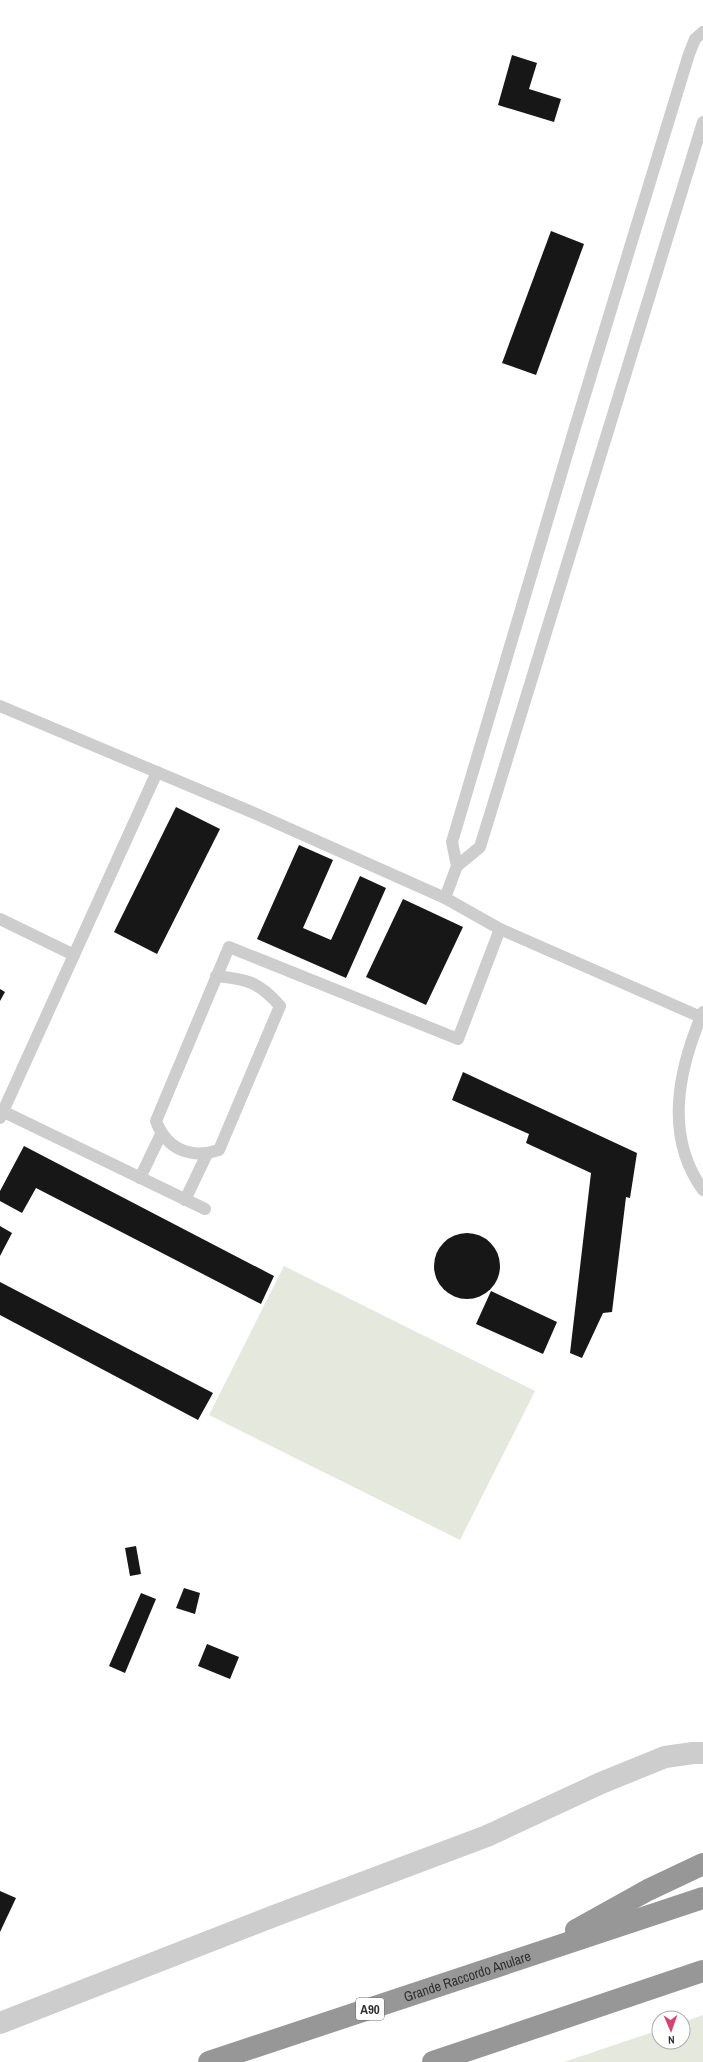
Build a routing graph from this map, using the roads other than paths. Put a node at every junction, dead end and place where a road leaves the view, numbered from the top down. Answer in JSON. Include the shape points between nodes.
{"nodes":[{"id":1,"x":703,"y":32,"type":"edge"},
{"id":2,"x":703,"y":122,"type":"edge"},
{"id":3,"x":0,"y":706,"type":"edge"},
{"id":4,"x":157,"y":772,"type":"junction"},
{"id":5,"x":457,"y":866,"type":"junction"},
{"id":6,"x":445,"y":898,"type":"junction"},
{"id":7,"x":0,"y":919,"type":"edge"},
{"id":8,"x":500,"y":929,"type":"junction"},
{"id":9,"x":74,"y":955,"type":"junction"},
{"id":10,"x":216,"y":976,"type":"junction"},
{"id":11,"x":702,"y":1016,"type":"edge"},
{"id":12,"x":1,"y":1113,"type":"edge"},
{"id":13,"x":161,"y":1134,"type":"junction"},
{"id":14,"x":207,"y":1154,"type":"junction"},
{"id":15,"x":140,"y":1178,"type":"junction"},
{"id":16,"x":703,"y":1190,"type":"edge"},
{"id":17,"x":184,"y":1200,"type":"junction"},
{"id":18,"x":205,"y":1210,"type":"dead end"},
{"id":19,"x":703,"y":1753,"type":"edge"},
{"id":20,"x":703,"y":1864,"type":"edge"},
{"id":21,"x":703,"y":1898,"type":"edge"},
{"id":22,"x":531,"y":1956,"type":"junction"},
{"id":23,"x":703,"y":1971,"type":"edge"},
{"id":24,"x":0,"y":2023,"type":"edge"},
{"id":25,"x":209,"y":2062,"type":"edge"},
{"id":26,"x":433,"y":2062,"type":"edge"}],
"edges":[{"from":1,"to":5,"type":"lane","via":[[695,39],[686,61],[452,842]]},
{"from":2,"to":5,"type":"lane","via":[[480,847]]},
{"from":3,"to":4,"type":"lane"},
{"from":4,"to":6,"type":"lane"},
{"from":4,"to":9,"type":"lane"},
{"from":5,"to":6,"type":"lane"},
{"from":6,"to":8,"type":"lane"},
{"from":7,"to":9,"type":"lane"},
{"from":8,"to":10,"type":"lane","via":[[458,1038],[228,947]]},
{"from":8,"to":11,"type":"lane"},
{"from":9,"to":12,"type":"lane"},
{"from":10,"to":13,"type":"lane","via":[[156,1121]]},
{"from":10,"to":14,"type":"lane","via":[[242,979],[267,991],[280,1006],[219,1150]]},
{"from":11,"to":16,"type":"lane","via":[[688,1052],[680,1085],[678,1117],[683,1148],[692,1176]]},
{"from":12,"to":15,"type":"lane"},
{"from":13,"to":14,"type":"lane","via":[[172,1144],[191,1153]]},
{"from":13,"to":15,"type":"lane"},
{"from":14,"to":17,"type":"lane"},
{"from":15,"to":17,"type":"lane"},
{"from":17,"to":18,"type":"lane"},
{"from":19,"to":24,"type":"street","via":[[665,1757],[601,1783],[487,1836]]},
{"from":20,"to":22,"type":"highway","via":[[648,1890]]},
{"from":21,"to":22,"type":"highway","name":"Grande Raccordo Anulare","number":"A90"},
{"from":22,"to":25,"type":"highway","name":"Grande Raccordo Anulare","number":"A90"},
{"from":23,"to":26,"type":"highway"}]}
